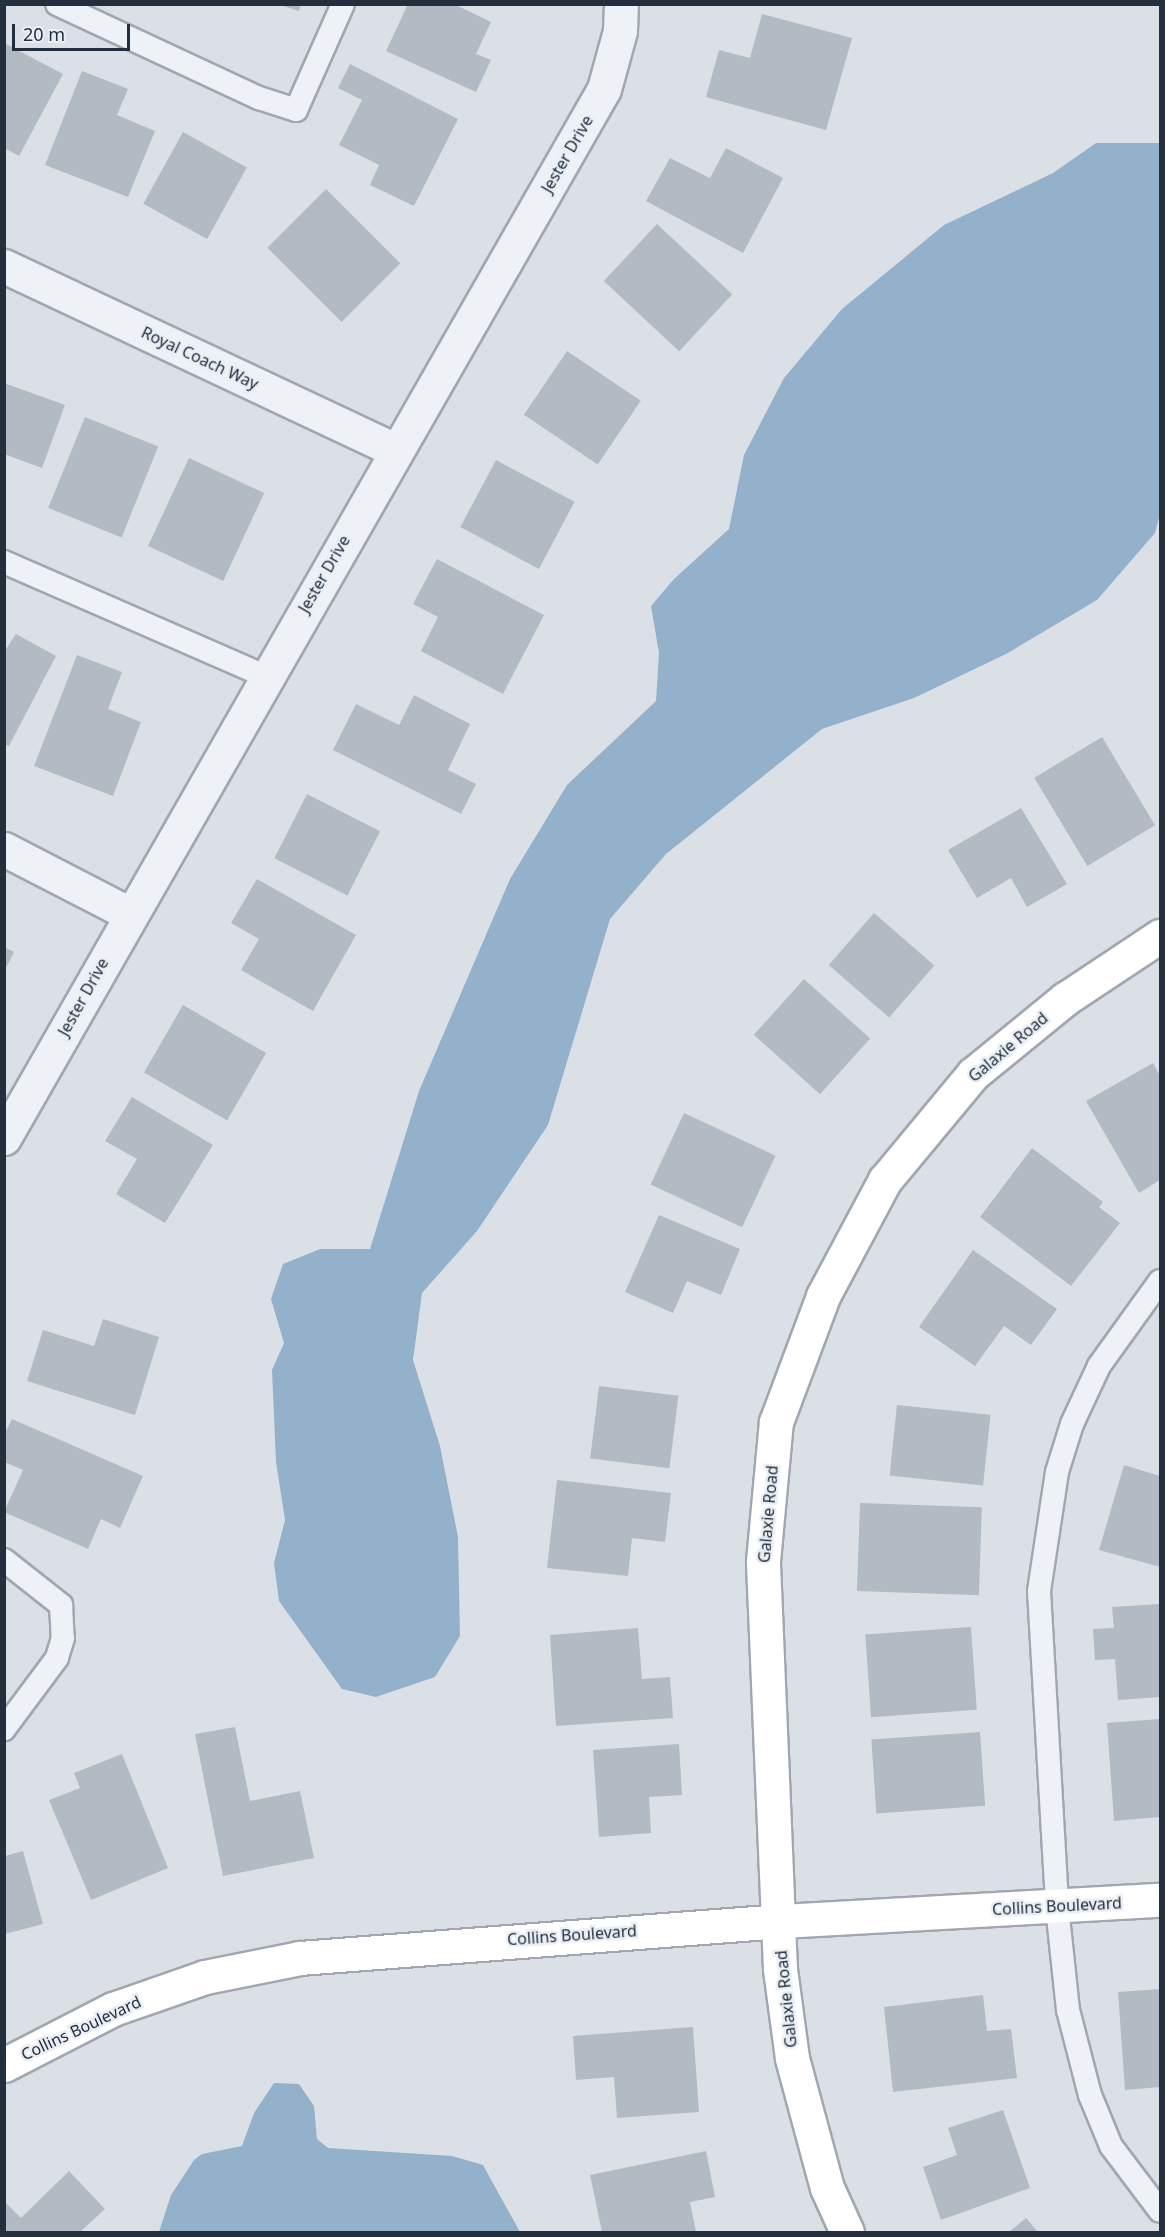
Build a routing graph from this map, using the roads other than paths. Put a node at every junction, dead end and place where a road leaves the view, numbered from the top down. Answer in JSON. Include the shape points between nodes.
{"nodes":[{"id":1,"x":57,"y":4,"type":"edge"},
{"id":2,"x":343,"y":4,"type":"edge"},
{"id":3,"x":621,"y":4,"type":"edge"},
{"id":4,"x":4,"y":266,"type":"edge"},
{"id":5,"x":395,"y":450,"type":"junction"},
{"id":6,"x":4,"y":562,"type":"edge"},
{"id":7,"x":265,"y":676,"type":"junction"},
{"id":8,"x":4,"y":849,"type":"edge"},
{"id":9,"x":130,"y":914,"type":"junction"},
{"id":10,"x":1161,"y":936,"type":"edge"},
{"id":11,"x":4,"y":1138,"type":"edge"},
{"id":12,"x":1161,"y":1281,"type":"edge"},
{"id":13,"x":4,"y":1560,"type":"edge"},
{"id":14,"x":4,"y":1729,"type":"edge"},
{"id":15,"x":1161,"y":1900,"type":"edge"},
{"id":16,"x":1057,"y":1907,"type":"junction"},
{"id":17,"x":780,"y":1921,"type":"junction"},
{"id":18,"x":4,"y":2065,"type":"edge"},
{"id":19,"x":1161,"y":2211,"type":"edge"},
{"id":20,"x":847,"y":2232,"type":"edge"}],
"edges":[{"from":1,"to":2,"type":"lane","via":[[259,98],[296,110]]},
{"from":3,"to":5,"type":"street","name":"Jester Drive","via":[[620,31],[604,89]]},
{"from":4,"to":5,"type":"street","name":"Royal Coach Way"},
{"from":5,"to":7,"type":"street","name":"Jester Drive"},
{"from":6,"to":7,"type":"lane"},
{"from":7,"to":9,"type":"street","name":"Jester Drive"},
{"from":8,"to":9,"type":"street"},
{"from":9,"to":11,"type":"street","name":"Jester Drive"},
{"from":10,"to":17,"type":"street","name":"Galaxie Road","via":[[1065,999],[973,1074],[885,1180],[823,1296],[776,1422],[763,1561]]},
{"from":12,"to":16,"type":"lane","via":[[1099,1366],[1072,1424],[1057,1472],[1038,1591]]},
{"from":13,"to":14,"type":"lane","via":[[61,1605],[63,1638],[57,1658]]},
{"from":15,"to":16,"type":"street","name":"Collins Boulevard"},
{"from":16,"to":17,"type":"street","name":"Collins Boulevard"},
{"from":16,"to":19,"type":"lane","via":[[1068,2010],[1090,2095],[1111,2146]]},
{"from":17,"to":18,"type":"street","name":"Collins Boulevard","via":[[300,1958],[205,1977],[113,2009]]},
{"from":17,"to":20,"type":"street","name":"Galaxie Road","via":[[780,1969],[792,2058],[826,2188]]}]}
